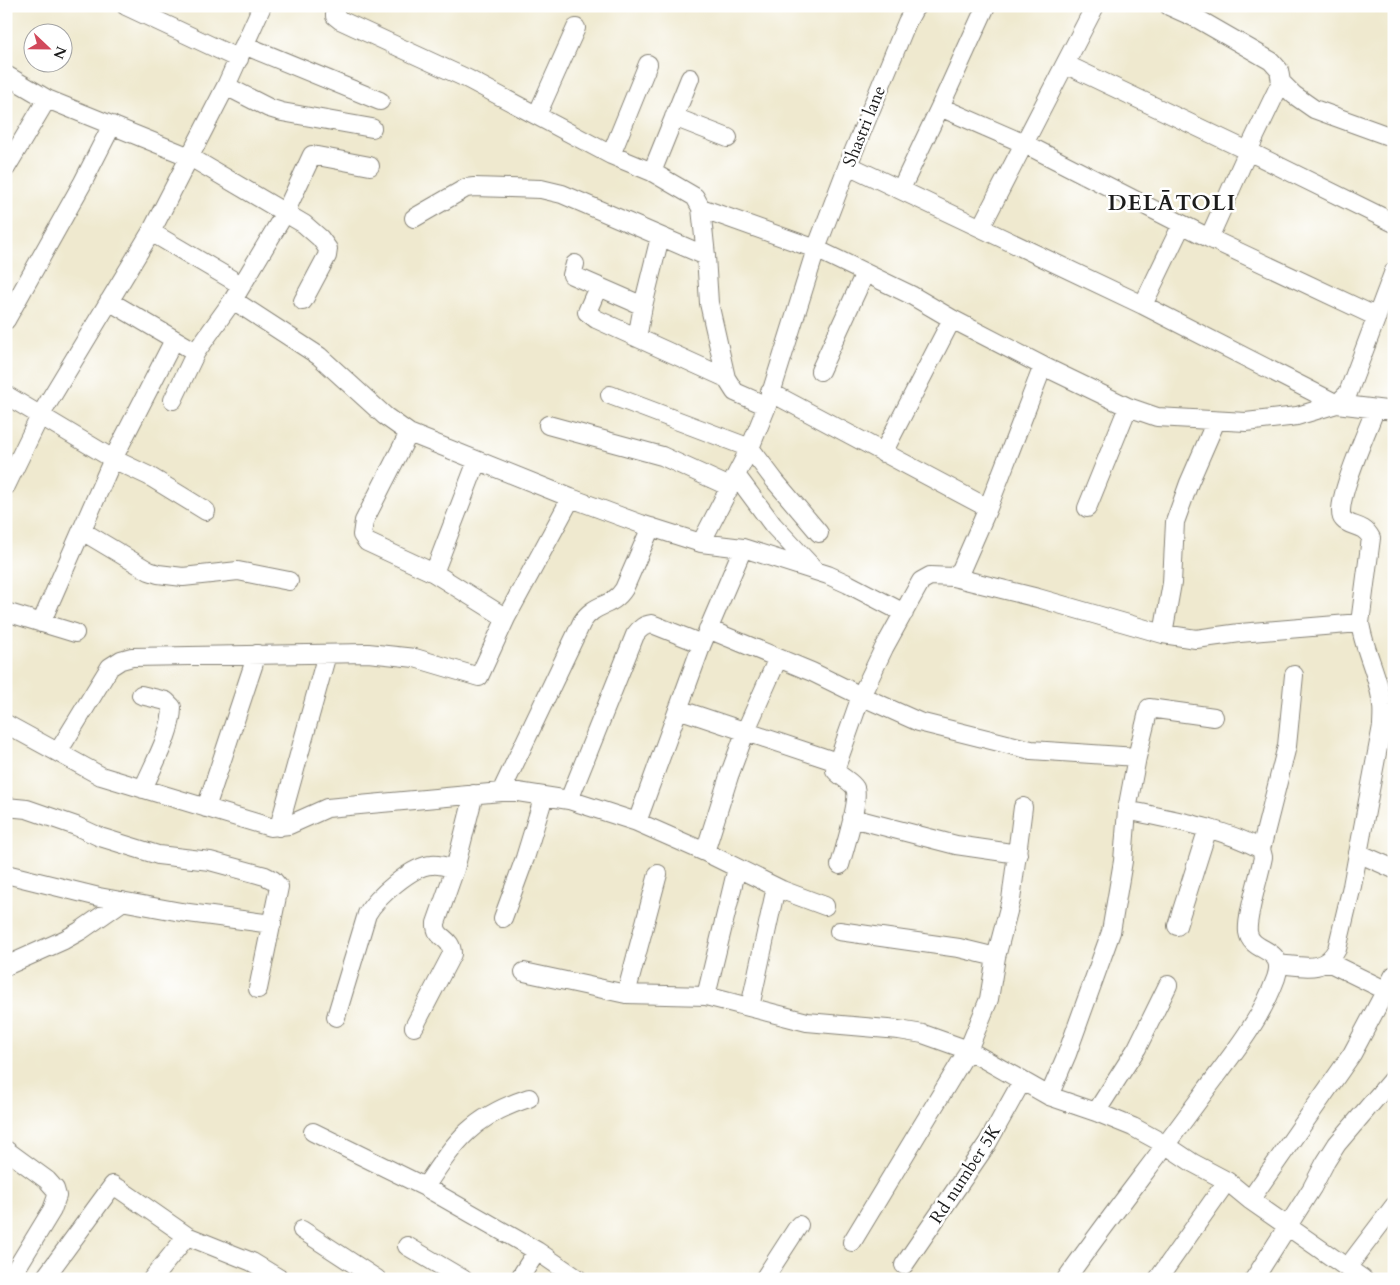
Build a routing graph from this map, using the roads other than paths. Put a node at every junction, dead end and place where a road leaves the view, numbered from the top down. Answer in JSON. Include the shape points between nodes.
{"nodes":[{"id":1,"x":126,"y":6,"type":"edge"},
{"id":2,"x":262,"y":6,"type":"edge"},
{"id":3,"x":335,"y":6,"type":"edge"},
{"id":4,"x":986,"y":6,"type":"edge"},
{"id":5,"x":1095,"y":6,"type":"edge"},
{"id":6,"x":1169,"y":6,"type":"edge"},
{"id":7,"x":914,"y":7,"type":"edge"},
{"id":8,"x":576,"y":28,"type":"dead end"},
{"id":9,"x":242,"y":52,"type":"junction"},
{"id":10,"x":648,"y":64,"type":"dead end"},
{"id":11,"x":1065,"y":64,"type":"junction"},
{"id":12,"x":6,"y":76,"type":"edge"},
{"id":13,"x":690,"y":78,"type":"dead end"},
{"id":14,"x":1281,"y":82,"type":"junction"},
{"id":15,"x":226,"y":86,"type":"junction"},
{"id":16,"x":47,"y":99,"type":"junction"},
{"id":17,"x":380,"y":101,"type":"dead end"},
{"id":18,"x":940,"y":107,"type":"junction"},
{"id":19,"x":537,"y":115,"type":"junction"},
{"id":20,"x":674,"y":117,"type":"junction"},
{"id":21,"x":112,"y":125,"type":"junction"},
{"id":22,"x":372,"y":128,"type":"dead end"},
{"id":23,"x":728,"y":138,"type":"dead end"},
{"id":24,"x":1394,"y":138,"type":"edge"},
{"id":25,"x":1025,"y":144,"type":"junction"},
{"id":26,"x":1248,"y":151,"type":"junction"},
{"id":27,"x":611,"y":155,"type":"junction"},
{"id":28,"x":190,"y":157,"type":"junction"},
{"id":29,"x":848,"y":164,"type":"junction"},
{"id":30,"x":370,"y":166,"type":"dead end"},
{"id":31,"x":6,"y":168,"type":"edge"},
{"id":32,"x":652,"y":172,"type":"junction"},
{"id":33,"x":900,"y":189,"type":"junction"},
{"id":34,"x":701,"y":208,"type":"junction"},
{"id":35,"x":284,"y":213,"type":"junction"},
{"id":36,"x":414,"y":218,"type":"dead end"},
{"id":37,"x":1394,"y":223,"type":"edge"},
{"id":38,"x":1182,"y":224,"type":"junction"},
{"id":39,"x":981,"y":227,"type":"junction"},
{"id":40,"x":151,"y":232,"type":"junction"},
{"id":41,"x":660,"y":238,"type":"junction"},
{"id":42,"x":1209,"y":238,"type":"junction"},
{"id":43,"x":816,"y":249,"type":"junction"},
{"id":44,"x":706,"y":256,"type":"junction"},
{"id":45,"x":575,"y":264,"type":"dead end"},
{"id":46,"x":1394,"y":271,"type":"edge"},
{"id":47,"x":865,"y":273,"type":"junction"},
{"id":48,"x":598,"y":287,"type":"junction"},
{"id":49,"x":237,"y":292,"type":"junction"},
{"id":50,"x":109,"y":301,"type":"junction"},
{"id":51,"x":303,"y":302,"type":"dead end"},
{"id":52,"x":1143,"y":305,"type":"junction"},
{"id":53,"x":643,"y":306,"type":"junction"},
{"id":54,"x":1377,"y":318,"type":"junction"},
{"id":55,"x":952,"y":319,"type":"junction"},
{"id":56,"x":6,"y":320,"type":"edge"},
{"id":57,"x":637,"y":338,"type":"junction"},
{"id":58,"x":174,"y":340,"type":"junction"},
{"id":59,"x":196,"y":352,"type":"junction"},
{"id":60,"x":1043,"y":366,"type":"junction"},
{"id":61,"x":820,"y":371,"type":"dead end"},
{"id":62,"x":726,"y":378,"type":"junction"},
{"id":63,"x":6,"y":395,"type":"edge"},
{"id":64,"x":610,"y":395,"type":"dead end"},
{"id":65,"x":768,"y":399,"type":"junction"},
{"id":66,"x":173,"y":400,"type":"dead end"},
{"id":67,"x":1337,"y":404,"type":"junction"},
{"id":68,"x":1128,"y":407,"type":"junction"},
{"id":69,"x":1375,"y":410,"type":"junction"},
{"id":70,"x":1394,"y":411,"type":"edge"},
{"id":71,"x":40,"y":416,"type":"junction"},
{"id":72,"x":1216,"y":421,"type":"junction"},
{"id":73,"x":548,"y":425,"type":"dead end"},
{"id":74,"x":409,"y":433,"type":"junction"},
{"id":75,"x":750,"y":448,"type":"junction"},
{"id":76,"x":883,"y":453,"type":"junction"},
{"id":77,"x":113,"y":459,"type":"junction"},
{"id":78,"x":477,"y":461,"type":"junction"},
{"id":79,"x":733,"y":481,"type":"junction"},
{"id":80,"x":6,"y":486,"type":"edge"},
{"id":81,"x":571,"y":498,"type":"junction"},
{"id":82,"x":988,"y":508,"type":"junction"},
{"id":83,"x":1087,"y":508,"type":"dead end"},
{"id":84,"x":206,"y":512,"type":"dead end"},
{"id":85,"x":651,"y":527,"type":"junction"},
{"id":86,"x":82,"y":531,"type":"junction"},
{"id":87,"x":818,"y":533,"type":"dead end"},
{"id":88,"x":701,"y":543,"type":"junction"},
{"id":89,"x":743,"y":548,"type":"junction"},
{"id":90,"x":817,"y":572,"type":"junction"},
{"id":91,"x":434,"y":574,"type":"junction"},
{"id":92,"x":953,"y":577,"type":"junction"},
{"id":93,"x":288,"y":581,"type":"dead end"},
{"id":94,"x":6,"y":612,"type":"edge"},
{"id":95,"x":904,"y":613,"type":"junction"},
{"id":96,"x":506,"y":618,"type":"junction"},
{"id":97,"x":41,"y":623,"type":"junction"},
{"id":98,"x":1360,"y":624,"type":"junction"},
{"id":99,"x":75,"y":633,"type":"dead end"},
{"id":100,"x":1163,"y":634,"type":"junction"},
{"id":101,"x":705,"y":636,"type":"junction"},
{"id":102,"x":257,"y":654,"type":"junction"},
{"id":103,"x":327,"y":654,"type":"junction"},
{"id":104,"x":778,"y":658,"type":"junction"},
{"id":105,"x":1294,"y":675,"type":"dead end"},
{"id":106,"x":140,"y":695,"type":"dead end"},
{"id":107,"x":861,"y":696,"type":"junction"},
{"id":108,"x":678,"y":709,"type":"junction"},
{"id":109,"x":1214,"y":717,"type":"dead end"},
{"id":110,"x":6,"y":724,"type":"edge"},
{"id":111,"x":746,"y":730,"type":"junction"},
{"id":112,"x":58,"y":752,"type":"junction"},
{"id":113,"x":1137,"y":756,"type":"junction"},
{"id":114,"x":837,"y":762,"type":"junction"},
{"id":115,"x":143,"y":789,"type":"junction"},
{"id":116,"x":501,"y":792,"type":"junction"},
{"id":117,"x":474,"y":794,"type":"junction"},
{"id":118,"x":544,"y":796,"type":"junction"},
{"id":119,"x":569,"y":800,"type":"junction"},
{"id":120,"x":6,"y":807,"type":"edge"},
{"id":121,"x":1023,"y":807,"type":"dead end"},
{"id":122,"x":206,"y":808,"type":"junction"},
{"id":123,"x":1127,"y":810,"type":"junction"},
{"id":124,"x":852,"y":818,"type":"junction"},
{"id":125,"x":637,"y":822,"type":"junction"},
{"id":126,"x":279,"y":827,"type":"junction"},
{"id":127,"x":1208,"y":828,"type":"junction"},
{"id":128,"x":1262,"y":849,"type":"junction"},
{"id":129,"x":705,"y":852,"type":"junction"},
{"id":130,"x":1358,"y":853,"type":"junction"},
{"id":131,"x":1018,"y":854,"type":"junction"},
{"id":132,"x":840,"y":865,"type":"dead end"},
{"id":133,"x":737,"y":868,"type":"junction"},
{"id":134,"x":455,"y":869,"type":"junction"},
{"id":135,"x":1394,"y":869,"type":"edge"},
{"id":136,"x":6,"y":874,"type":"edge"},
{"id":137,"x":658,"y":874,"type":"dead end"},
{"id":138,"x":776,"y":887,"type":"junction"},
{"id":139,"x":123,"y":901,"type":"junction"},
{"id":140,"x":825,"y":906,"type":"dead end"},
{"id":141,"x":503,"y":918,"type":"dead end"},
{"id":142,"x":272,"y":924,"type":"junction"},
{"id":143,"x":1177,"y":926,"type":"dead end"},
{"id":144,"x":839,"y":931,"type":"dead end"},
{"id":145,"x":996,"y":957,"type":"junction"},
{"id":146,"x":1278,"y":964,"type":"junction"},
{"id":147,"x":1325,"y":964,"type":"junction"},
{"id":148,"x":6,"y":966,"type":"edge"},
{"id":149,"x":524,"y":972,"type":"dead end"},
{"id":150,"x":1389,"y":983,"type":"edge"},
{"id":151,"x":1168,"y":985,"type":"dead end"},
{"id":152,"x":258,"y":989,"type":"dead end"},
{"id":153,"x":626,"y":994,"type":"junction"},
{"id":154,"x":706,"y":996,"type":"junction"},
{"id":155,"x":750,"y":1007,"type":"junction"},
{"id":156,"x":336,"y":1017,"type":"dead end"},
{"id":157,"x":414,"y":1027,"type":"dead end"},
{"id":158,"x":968,"y":1050,"type":"junction"},
{"id":159,"x":1394,"y":1077,"type":"edge"},
{"id":160,"x":1022,"y":1081,"type":"junction"},
{"id":161,"x":1049,"y":1096,"type":"junction"},
{"id":162,"x":529,"y":1098,"type":"dead end"},
{"id":163,"x":1096,"y":1112,"type":"junction"},
{"id":164,"x":313,"y":1132,"type":"dead end"},
{"id":165,"x":1166,"y":1145,"type":"junction"},
{"id":166,"x":6,"y":1150,"type":"edge"},
{"id":167,"x":1227,"y":1181,"type":"junction"},
{"id":168,"x":425,"y":1187,"type":"junction"},
{"id":169,"x":1250,"y":1200,"type":"junction"},
{"id":170,"x":1394,"y":1206,"type":"edge"},
{"id":171,"x":800,"y":1225,"type":"dead end"},
{"id":172,"x":1288,"y":1227,"type":"junction"},
{"id":173,"x":302,"y":1230,"type":"dead end"},
{"id":174,"x":187,"y":1236,"type":"junction"},
{"id":175,"x":852,"y":1242,"type":"dead end"},
{"id":176,"x":407,"y":1246,"type":"dead end"},
{"id":177,"x":537,"y":1251,"type":"junction"},
{"id":178,"x":904,"y":1266,"type":"dead end"},
{"id":179,"x":1355,"y":1275,"type":"edge"},
{"id":180,"x":10,"y":1279,"type":"edge"},
{"id":181,"x":44,"y":1279,"type":"edge"},
{"id":182,"x":152,"y":1279,"type":"edge"},
{"id":183,"x":280,"y":1279,"type":"edge"},
{"id":184,"x":377,"y":1279,"type":"edge"},
{"id":185,"x":463,"y":1279,"type":"edge"},
{"id":186,"x":519,"y":1279,"type":"edge"},
{"id":187,"x":578,"y":1279,"type":"edge"},
{"id":188,"x":764,"y":1279,"type":"edge"},
{"id":189,"x":1066,"y":1279,"type":"edge"},
{"id":190,"x":1158,"y":1279,"type":"edge"},
{"id":191,"x":1254,"y":1279,"type":"edge"}],
"edges":[{"from":1,"to":9,"type":"street"},
{"from":2,"to":9,"type":"street"},
{"from":3,"to":19,"type":"street","via":[[335,16],[340,20]]},
{"from":4,"to":18,"type":"street"},
{"from":5,"to":11,"type":"street"},
{"from":6,"to":14,"type":"street","via":[[1271,61],[1279,70]]},
{"from":7,"to":29,"type":"street","name":"Shastri lane"},
{"from":8,"to":19,"type":"street"},
{"from":9,"to":15,"type":"street"},
{"from":9,"to":17,"type":"street"},
{"from":10,"to":27,"type":"street"},
{"from":11,"to":25,"type":"street"},
{"from":11,"to":26,"type":"street"},
{"from":12,"to":16,"type":"street"},
{"from":13,"to":20,"type":"street"},
{"from":14,"to":24,"type":"street","via":[[1314,109]]},
{"from":14,"to":26,"type":"street"},
{"from":15,"to":22,"type":"street","via":[[282,112]]},
{"from":15,"to":28,"type":"street"},
{"from":16,"to":21,"type":"street"},
{"from":16,"to":31,"type":"street"},
{"from":18,"to":25,"type":"street"},
{"from":18,"to":33,"type":"street"},
{"from":19,"to":27,"type":"street"},
{"from":20,"to":23,"type":"street"},
{"from":20,"to":32,"type":"street"},
{"from":21,"to":28,"type":"street"},
{"from":21,"to":56,"type":"street"},
{"from":25,"to":38,"type":"street"},
{"from":25,"to":39,"type":"street"},
{"from":26,"to":37,"type":"street"},
{"from":26,"to":42,"type":"street"},
{"from":27,"to":32,"type":"street"},
{"from":28,"to":35,"type":"street"},
{"from":28,"to":40,"type":"street"},
{"from":29,"to":33,"type":"street"},
{"from":29,"to":43,"type":"street","name":"Shastri lane"},
{"from":30,"to":35,"type":"street","via":[[312,155]]},
{"from":32,"to":34,"type":"street","via":[[695,197]]},
{"from":33,"to":39,"type":"street"},
{"from":34,"to":43,"type":"street"},
{"from":34,"to":44,"type":"street"},
{"from":35,"to":49,"type":"street"},
{"from":35,"to":51,"type":"street","via":[[304,224],[328,249]]},
{"from":36,"to":41,"type":"street","via":[[466,188],[541,189],[562,194]]},
{"from":38,"to":42,"type":"street"},
{"from":38,"to":52,"type":"street"},
{"from":39,"to":52,"type":"street"},
{"from":40,"to":49,"type":"street"},
{"from":40,"to":50,"type":"street"},
{"from":41,"to":44,"type":"street"},
{"from":41,"to":53,"type":"street"},
{"from":42,"to":54,"type":"street"},
{"from":43,"to":47,"type":"street"},
{"from":43,"to":65,"type":"street","name":"Shastri lane"},
{"from":44,"to":62,"type":"street","via":[[709,303]]},
{"from":45,"to":48,"type":"street","via":[[572,275]]},
{"from":46,"to":54,"type":"street"},
{"from":47,"to":55,"type":"street"},
{"from":47,"to":61,"type":"street"},
{"from":48,"to":53,"type":"street"},
{"from":48,"to":57,"type":"street","via":[[587,312]]},
{"from":49,"to":59,"type":"street"},
{"from":49,"to":74,"type":"street"},
{"from":50,"to":58,"type":"street"},
{"from":50,"to":71,"type":"street"},
{"from":52,"to":67,"type":"street"},
{"from":53,"to":57,"type":"street"},
{"from":54,"to":67,"type":"street","via":[[1348,393]]},
{"from":55,"to":60,"type":"street"},
{"from":55,"to":76,"type":"street"},
{"from":57,"to":62,"type":"street"},
{"from":58,"to":59,"type":"street"},
{"from":58,"to":77,"type":"street"},
{"from":59,"to":66,"type":"street"},
{"from":60,"to":68,"type":"street"},
{"from":60,"to":82,"type":"street"},
{"from":62,"to":65,"type":"street","via":[[735,392]]},
{"from":63,"to":71,"type":"street"},
{"from":64,"to":75,"type":"street"},
{"from":65,"to":75,"type":"street","name":"Shastri lane"},
{"from":65,"to":76,"type":"street"},
{"from":67,"to":69,"type":"street"},
{"from":67,"to":72,"type":"street","via":[[1297,416],[1246,422]]},
{"from":68,"to":72,"type":"street","via":[[1157,417]]},
{"from":68,"to":83,"type":"street"},
{"from":69,"to":70,"type":"street"},
{"from":69,"to":98,"type":"street","via":[[1340,503],[1343,520],[1367,531],[1371,538]]},
{"from":71,"to":77,"type":"street"},
{"from":71,"to":80,"type":"street"},
{"from":72,"to":100,"type":"street","via":[[1175,522],[1172,583]]},
{"from":73,"to":79,"type":"street","via":[[662,456]]},
{"from":74,"to":78,"type":"street"},
{"from":74,"to":91,"type":"street","via":[[364,521],[362,534],[367,542]]},
{"from":75,"to":79,"type":"street","name":"Shastri lane"},
{"from":75,"to":87,"type":"street"},
{"from":76,"to":82,"type":"street"},
{"from":77,"to":84,"type":"street","via":[[149,476]]},
{"from":77,"to":86,"type":"street"},
{"from":78,"to":81,"type":"street"},
{"from":78,"to":91,"type":"street"},
{"from":79,"to":88,"type":"street","name":"Shastri lane"},
{"from":79,"to":90,"type":"street"},
{"from":81,"to":85,"type":"street"},
{"from":81,"to":96,"type":"street"},
{"from":82,"to":92,"type":"street","via":[[961,570]]},
{"from":85,"to":88,"type":"street"},
{"from":85,"to":116,"type":"street","via":[[620,597],[595,608],[582,622]]},
{"from":86,"to":93,"type":"street","via":[[158,574],[183,577],[238,571]]},
{"from":86,"to":97,"type":"street"},
{"from":88,"to":89,"type":"street"},
{"from":89,"to":90,"type":"street"},
{"from":89,"to":101,"type":"street"},
{"from":90,"to":95,"type":"street"},
{"from":91,"to":96,"type":"street"},
{"from":92,"to":95,"type":"street","via":[[930,576],[921,581]]},
{"from":92,"to":100,"type":"street"},
{"from":94,"to":97,"type":"street"},
{"from":95,"to":107,"type":"street"},
{"from":96,"to":103,"type":"street","via":[[479,678],[415,658],[368,653]]},
{"from":97,"to":99,"type":"street"},
{"from":98,"to":100,"type":"street","via":[[1196,639]]},
{"from":98,"to":130,"type":"street","via":[[1382,706],[1382,726]]},
{"from":101,"to":104,"type":"street"},
{"from":101,"to":108,"type":"street"},
{"from":101,"to":119,"type":"street","via":[[652,624],[639,630]]},
{"from":102,"to":103,"type":"street"},
{"from":102,"to":112,"type":"street","via":[[132,657],[121,660],[110,667]]},
{"from":102,"to":122,"type":"street"},
{"from":103,"to":126,"type":"street"},
{"from":104,"to":107,"type":"street"},
{"from":104,"to":111,"type":"street"},
{"from":105,"to":128,"type":"street","via":[[1287,746]]},
{"from":106,"to":115,"type":"street","via":[[166,701],[172,707],[172,718]]},
{"from":107,"to":113,"type":"street","via":[[919,722],[1031,750]]},
{"from":107,"to":114,"type":"street"},
{"from":108,"to":111,"type":"street"},
{"from":108,"to":125,"type":"street"},
{"from":109,"to":113,"type":"street","via":[[1149,708]]},
{"from":110,"to":112,"type":"street"},
{"from":111,"to":114,"type":"street"},
{"from":111,"to":129,"type":"street"},
{"from":112,"to":115,"type":"street","via":[[101,776]]},
{"from":113,"to":123,"type":"street"},
{"from":114,"to":124,"type":"street","via":[[835,770],[854,786],[856,793]]},
{"from":115,"to":122,"type":"street"},
{"from":116,"to":117,"type":"street"},
{"from":116,"to":118,"type":"street"},
{"from":117,"to":126,"type":"street","via":[[326,808]]},
{"from":117,"to":134,"type":"street"},
{"from":118,"to":119,"type":"street"},
{"from":118,"to":141,"type":"street"},
{"from":119,"to":125,"type":"street"},
{"from":120,"to":142,"type":"street","via":[[27,810],[158,855],[210,861],[265,876],[279,887]]},
{"from":121,"to":131,"type":"street"},
{"from":122,"to":126,"type":"street"},
{"from":123,"to":127,"type":"street"},
{"from":123,"to":161,"type":"street","via":[[1123,862],[1111,932]]},
{"from":124,"to":131,"type":"street","via":[[956,845]]},
{"from":124,"to":132,"type":"street"},
{"from":125,"to":129,"type":"street"},
{"from":127,"to":128,"type":"street"},
{"from":127,"to":143,"type":"street"},
{"from":128,"to":146,"type":"street","via":[[1248,932],[1251,941],[1275,956]]},
{"from":129,"to":133,"type":"street"},
{"from":130,"to":135,"type":"street"},
{"from":130,"to":147,"type":"street","via":[[1337,949]]},
{"from":131,"to":145,"type":"street","via":[[1011,900]]},
{"from":133,"to":138,"type":"street"},
{"from":133,"to":154,"type":"street"},
{"from":134,"to":156,"type":"street","via":[[433,864],[425,866],[404,878],[372,905]]},
{"from":134,"to":157,"type":"street","via":[[436,930],[450,942],[452,954]]},
{"from":136,"to":139,"type":"street"},
{"from":137,"to":153,"type":"street"},
{"from":138,"to":140,"type":"street"},
{"from":138,"to":155,"type":"street"},
{"from":139,"to":142,"type":"street"},
{"from":139,"to":148,"type":"street","via":[[64,940]]},
{"from":142,"to":152,"type":"street"},
{"from":144,"to":145,"type":"street","via":[[940,945]]},
{"from":145,"to":158,"type":"street","via":[[989,999]]},
{"from":146,"to":147,"type":"street","via":[[1317,967]]},
{"from":146,"to":165,"type":"street","via":[[1276,978],[1253,1025]]},
{"from":147,"to":150,"type":"street"},
{"from":149,"to":153,"type":"street"},
{"from":150,"to":169,"type":"street","via":[[1352,1054]]},
{"from":151,"to":163,"type":"street","via":[[1137,1048]]},
{"from":153,"to":154,"type":"street"},
{"from":154,"to":155,"type":"street"},
{"from":155,"to":158,"type":"street","via":[[807,1022],[923,1034]]},
{"from":158,"to":160,"type":"street"},
{"from":158,"to":175,"type":"street"},
{"from":159,"to":172,"type":"street","via":[[1337,1144]]},
{"from":160,"to":161,"type":"street"},
{"from":160,"to":178,"type":"street","name":"Rd number 5K","via":[[987,1144]]},
{"from":161,"to":163,"type":"street"},
{"from":162,"to":168,"type":"street","via":[[491,1114],[469,1130],[455,1143]]},
{"from":163,"to":165,"type":"street"},
{"from":164,"to":168,"type":"street"},
{"from":165,"to":167,"type":"street"},
{"from":165,"to":189,"type":"street"},
{"from":166,"to":180,"type":"street","via":[[47,1180],[57,1196],[52,1210]]},
{"from":167,"to":169,"type":"street"},
{"from":167,"to":190,"type":"street"},
{"from":168,"to":177,"type":"street"},
{"from":169,"to":172,"type":"street"},
{"from":170,"to":179,"type":"street"},
{"from":171,"to":188,"type":"street"},
{"from":172,"to":179,"type":"street"},
{"from":172,"to":191,"type":"street"},
{"from":173,"to":184,"type":"street"},
{"from":174,"to":181,"type":"street","via":[[116,1187]]},
{"from":174,"to":182,"type":"street"},
{"from":174,"to":183,"type":"street","via":[[252,1262]]},
{"from":176,"to":185,"type":"street"},
{"from":177,"to":186,"type":"street"},
{"from":177,"to":187,"type":"street"}]}
